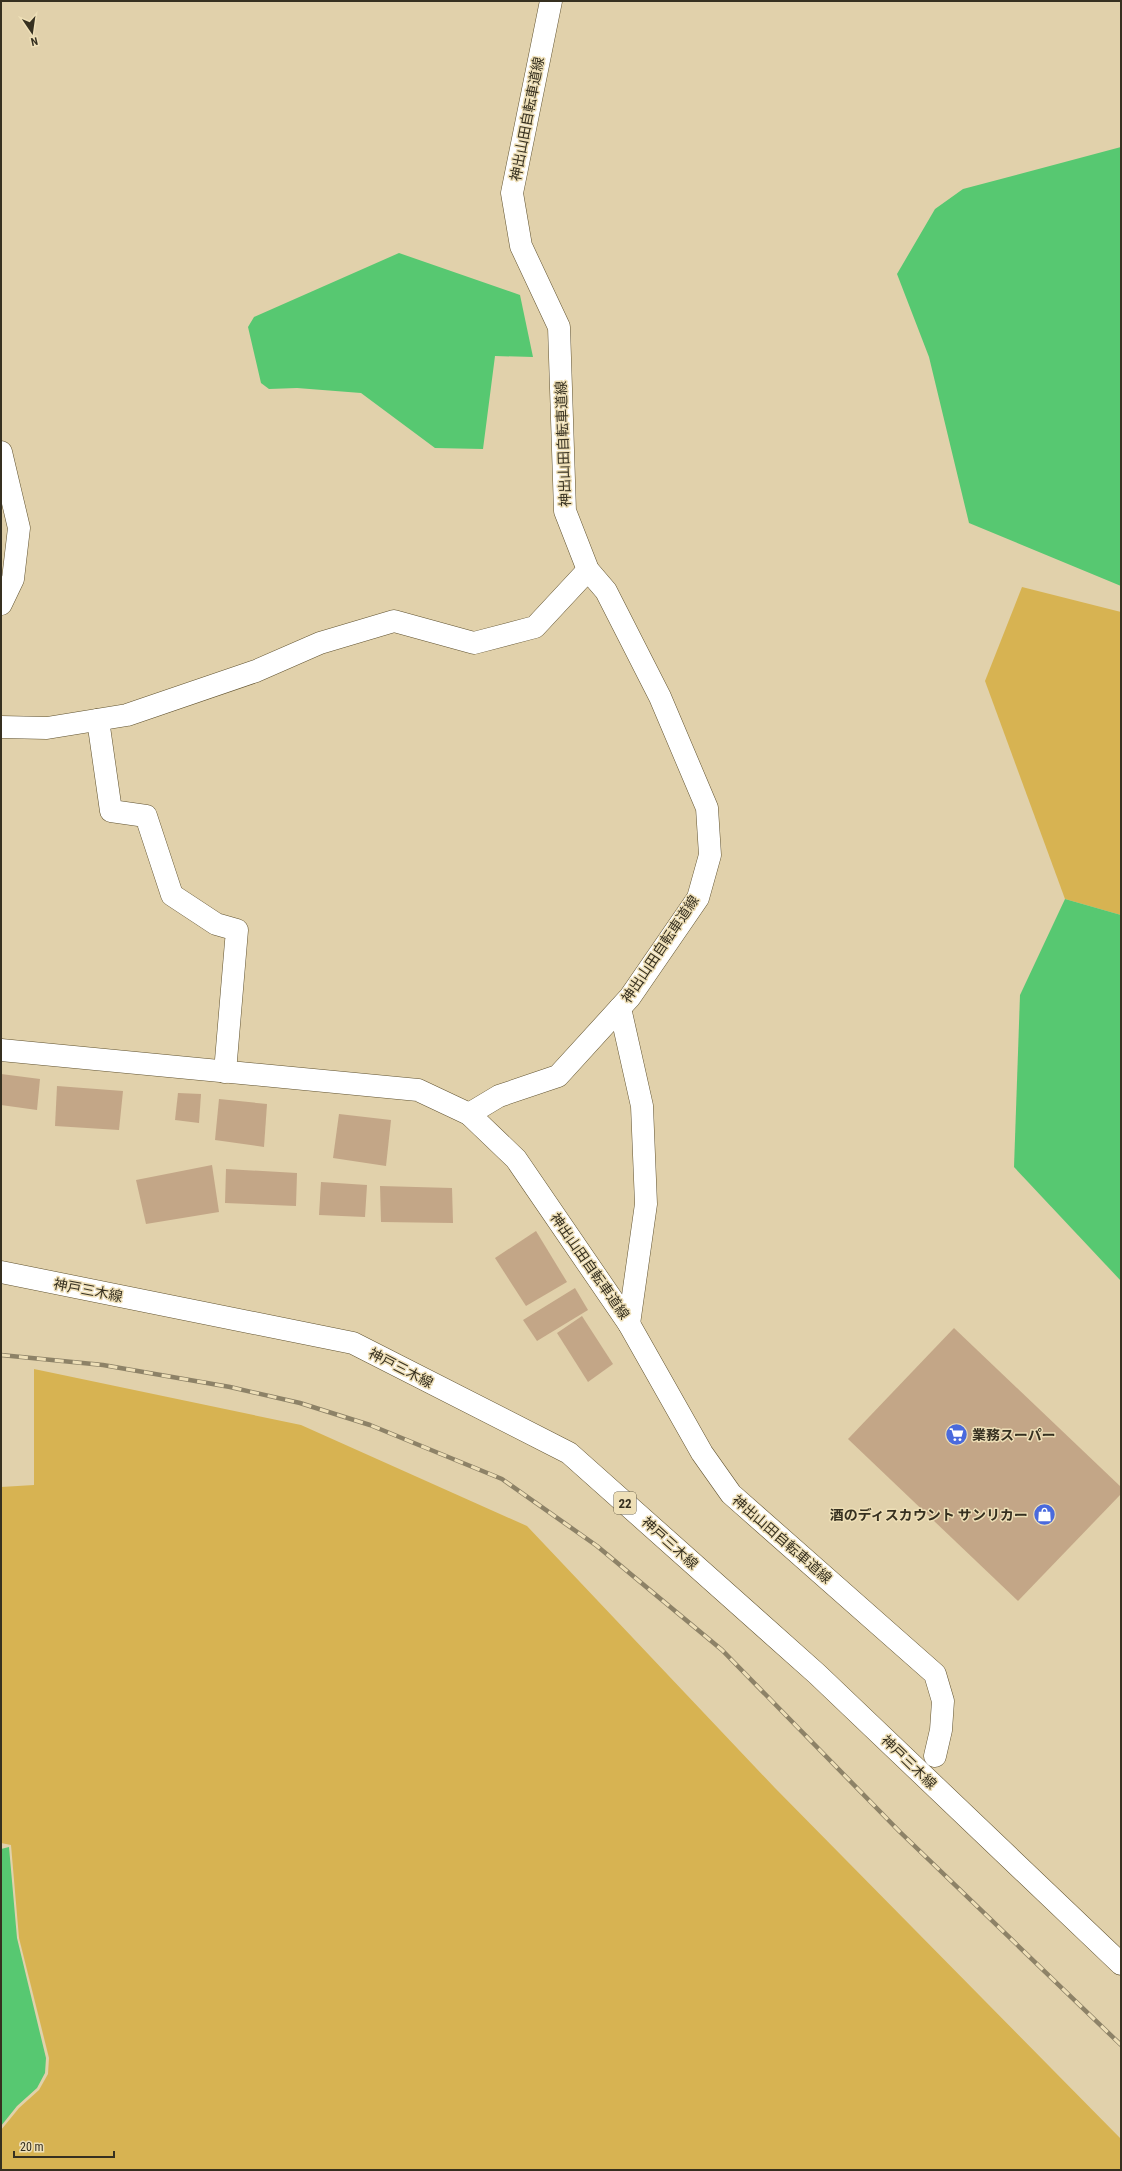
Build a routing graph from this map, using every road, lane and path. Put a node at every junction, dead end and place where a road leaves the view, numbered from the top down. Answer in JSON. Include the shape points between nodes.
{"nodes":[{"id":1,"x":551,"y":1,"type":"edge"},
{"id":2,"x":1,"y":452,"type":"edge"},
{"id":3,"x":588,"y":570,"type":"junction"},
{"id":4,"x":1,"y":604,"type":"edge"},
{"id":5,"x":98,"y":720,"type":"junction"},
{"id":6,"x":1,"y":726,"type":"edge"},
{"id":7,"x":620,"y":1008,"type":"junction"},
{"id":8,"x":1,"y":1050,"type":"edge"},
{"id":9,"x":225,"y":1072,"type":"junction"},
{"id":10,"x":469,"y":1114,"type":"junction"},
{"id":11,"x":1,"y":1272,"type":"edge"},
{"id":12,"x":629,"y":1324,"type":"junction"},
{"id":13,"x":935,"y":1756,"type":"dead end"},
{"id":14,"x":1121,"y":1964,"type":"edge"}],
"edges":[{"from":1,"to":3,"type":"main road","name":"神出山田自転車道線","via":[[512,193],[521,246],[559,327],[564,511]]},
{"from":2,"to":4,"type":"main road","via":[[19,528],[13,579]]},
{"from":3,"to":5,"type":"main road","via":[[536,627],[474,643],[394,621],[320,643],[256,671],[127,715]]},
{"from":3,"to":7,"type":"main road","name":"神出山田自転車道線","via":[[606,591],[660,697],[707,808],[710,855],[698,898]]},
{"from":5,"to":6,"type":"main road","via":[[47,728]]},
{"from":5,"to":9,"type":"main road","via":[[111,811],[146,816],[172,895],[216,924],[237,930]]},
{"from":7,"to":10,"type":"main road","name":"神出山田自転車道線","via":[[558,1076],[499,1096]]},
{"from":7,"to":12,"type":"main road","via":[[642,1106],[646,1204]]},
{"from":8,"to":9,"type":"main road"},
{"from":9,"to":10,"type":"main road","via":[[418,1090]]},
{"from":10,"to":12,"type":"main road","name":"神出山田自転車道線","via":[[516,1159]]},
{"from":11,"to":14,"type":"main road","name":"神戸三木線","number":"22","via":[[353,1343],[569,1453],[816,1674]]},
{"from":12,"to":13,"type":"main road","name":"神出山田自転車道線","via":[[702,1453],[731,1494],[935,1674],[943,1701],[941,1730]]}]}
